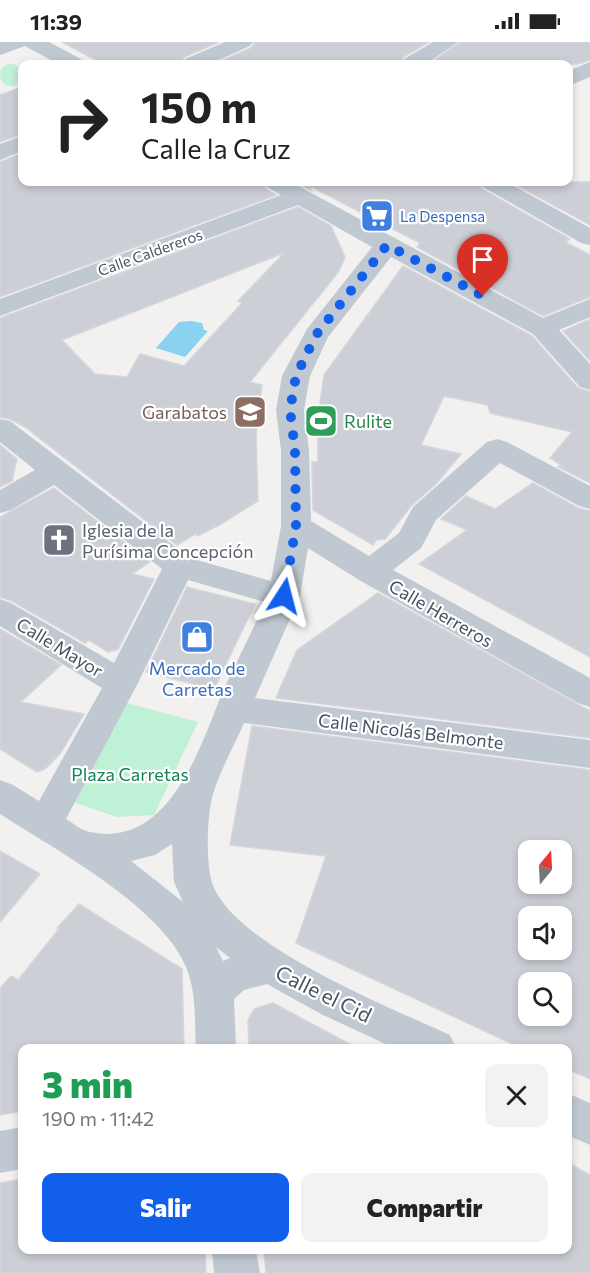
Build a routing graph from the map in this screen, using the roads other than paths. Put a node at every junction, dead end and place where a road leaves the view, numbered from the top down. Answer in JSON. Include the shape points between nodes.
{"nodes":[{"id":1,"x":17,"y":42,"type":"edge"},
{"id":2,"x":33,"y":42,"type":"edge"},
{"id":3,"x":243,"y":42,"type":"edge"},
{"id":4,"x":448,"y":42,"type":"edge"},
{"id":5,"x":0,"y":49,"type":"edge"},
{"id":6,"x":66,"y":60,"type":"edge"},
{"id":7,"x":202,"y":60,"type":"edge"},
{"id":8,"x":419,"y":60,"type":"edge"},
{"id":9,"x":590,"y":69,"type":"edge"},
{"id":10,"x":573,"y":78,"type":"edge"},
{"id":11,"x":18,"y":145,"type":"edge"},
{"id":12,"x":0,"y":153,"type":"edge"},
{"id":13,"x":282,"y":186,"type":"edge"},
{"id":14,"x":498,"y":186,"type":"edge"},
{"id":15,"x":300,"y":196,"type":"junction"},
{"id":16,"x":590,"y":238,"type":"edge"},
{"id":17,"x":387,"y":245,"type":"junction"},
{"id":18,"x":590,"y":307,"type":"edge"},
{"id":19,"x":0,"y":308,"type":"edge"},
{"id":20,"x":543,"y":328,"type":"junction"},
{"id":21,"x":590,"y":381,"type":"edge"},
{"id":22,"x":0,"y":428,"type":"edge"},
{"id":23,"x":55,"y":471,"type":"junction"},
{"id":24,"x":590,"y":499,"type":"edge"},
{"id":25,"x":0,"y":503,"type":"edge"},
{"id":26,"x":296,"y":526,"type":"junction"},
{"id":27,"x":179,"y":566,"type":"junction"},
{"id":28,"x":369,"y":572,"type":"junction"},
{"id":29,"x":284,"y":596,"type":"junction"},
{"id":30,"x":0,"y":611,"type":"edge"},
{"id":31,"x":121,"y":683,"type":"junction"},
{"id":32,"x":590,"y":694,"type":"edge"},
{"id":33,"x":233,"y":708,"type":"junction"},
{"id":34,"x":590,"y":754,"type":"edge"},
{"id":35,"x":0,"y":795,"type":"edge"},
{"id":36,"x":195,"y":795,"type":"junction"},
{"id":37,"x":45,"y":824,"type":"junction"},
{"id":38,"x":81,"y":847,"type":"junction"},
{"id":39,"x":268,"y":966,"type":"junction"},
{"id":40,"x":213,"y":993,"type":"junction"},
{"id":41,"x":216,"y":1044,"type":"edge"},
{"id":42,"x":428,"y":1044,"type":"edge"},
{"id":43,"x":572,"y":1116,"type":"edge"},
{"id":44,"x":590,"y":1125,"type":"edge"},
{"id":45,"x":18,"y":1149,"type":"edge"},
{"id":46,"x":0,"y":1152,"type":"edge"},
{"id":47,"x":235,"y":1254,"type":"edge"},
{"id":48,"x":237,"y":1273,"type":"edge"}],
"edges":[{"from":1,"to":5,"type":"street"},
{"from":2,"to":6,"type":"street"},
{"from":3,"to":7,"type":"street"},
{"from":4,"to":8,"type":"street"},
{"from":9,"to":10,"type":"street"},
{"from":11,"to":12,"type":"street"},
{"from":13,"to":15,"type":"street"},
{"from":14,"to":16,"type":"street"},
{"from":15,"to":17,"type":"street"},
{"from":15,"to":19,"type":"street","name":"Calle Caldereros"},
{"from":17,"to":20,"type":"street"},
{"from":17,"to":26,"type":"street","via":[[316,335],[296,376],[290,410]]},
{"from":18,"to":20,"type":"street"},
{"from":20,"to":21,"type":"street"},
{"from":22,"to":23,"type":"street"},
{"from":23,"to":25,"type":"street"},
{"from":23,"to":27,"type":"street"},
{"from":24,"to":28,"type":"street","via":[[496,449],[424,514],[410,540]]},
{"from":26,"to":28,"type":"street","name":"Calle Herreros"},
{"from":26,"to":29,"type":"street"},
{"from":27,"to":29,"type":"street"},
{"from":27,"to":31,"type":"street"},
{"from":28,"to":32,"type":"street","name":"Calle Herreros"},
{"from":29,"to":33,"type":"street"},
{"from":30,"to":31,"type":"street","name":"Calle Mayor"},
{"from":31,"to":37,"type":"street"},
{"from":33,"to":34,"type":"street","name":"Calle Nicolás Belmonte"},
{"from":33,"to":36,"type":"street"},
{"from":35,"to":37,"type":"street"},
{"from":36,"to":38,"type":"street","via":[[167,828],[142,844],[104,849]]},
{"from":36,"to":39,"type":"street","via":[[193,883],[218,927]]},
{"from":37,"to":38,"type":"street"},
{"from":38,"to":40,"type":"street","via":[[149,893],[178,920],[198,949]]},
{"from":39,"to":40,"type":"street","name":"Calle el Cid","via":[[232,975]]},
{"from":39,"to":42,"type":"street","name":"Calle el Cid"},
{"from":40,"to":41,"type":"street"},
{"from":43,"to":44,"type":"street"},
{"from":45,"to":46,"type":"street"},
{"from":47,"to":48,"type":"street"}]}
